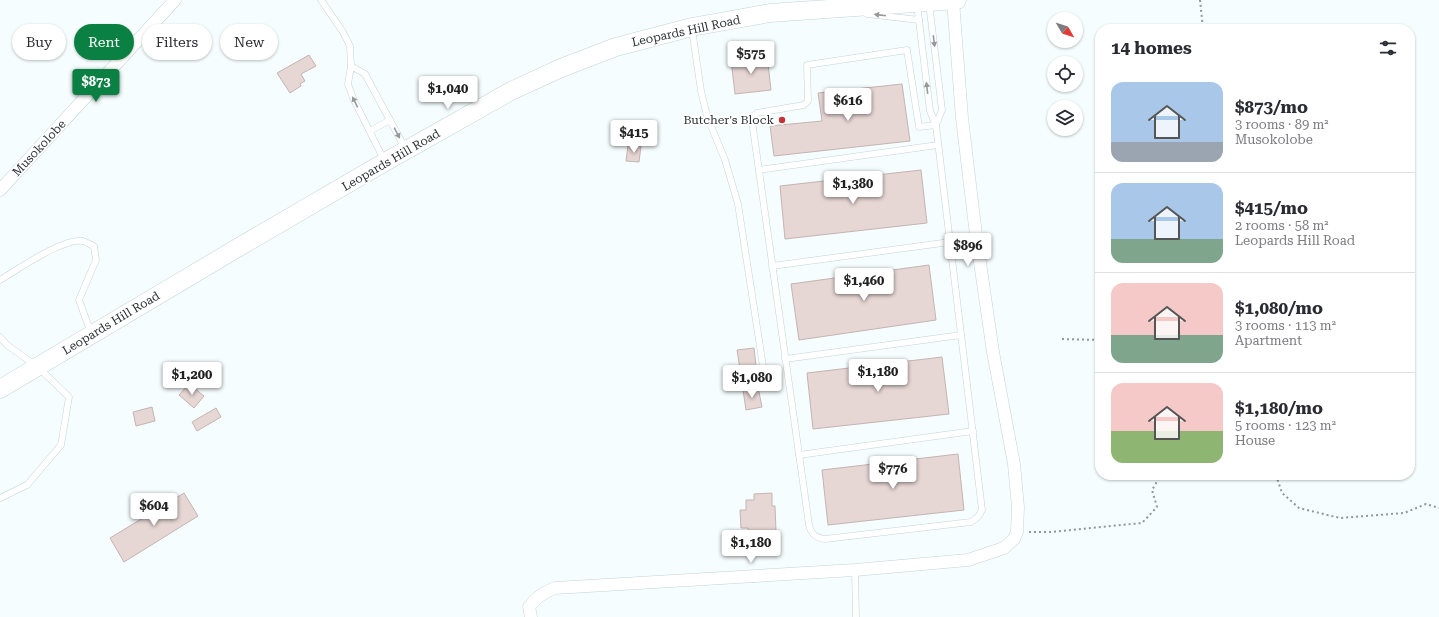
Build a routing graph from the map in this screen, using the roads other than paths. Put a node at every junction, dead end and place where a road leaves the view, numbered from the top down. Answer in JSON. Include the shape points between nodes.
{"nodes":[{"id":1,"x":321,"y":0,"type":"edge"},
{"id":2,"x":955,"y":0,"type":"edge"},
{"id":3,"x":171,"y":1,"type":"edge"},
{"id":4,"x":923,"y":2,"type":"junction"},
{"id":5,"x":827,"y":9,"type":"junction"},
{"id":6,"x":919,"y":20,"type":"junction"},
{"id":7,"x":692,"y":28,"type":"junction"},
{"id":8,"x":351,"y":66,"type":"junction"},
{"id":9,"x":390,"y":120,"type":"junction"},
{"id":10,"x":936,"y":125,"type":"junction"},
{"id":11,"x":370,"y":131,"type":"junction"},
{"id":12,"x":938,"y":145,"type":"junction"},
{"id":13,"x":406,"y":151,"type":"junction"},
{"id":14,"x":385,"y":162,"type":"junction"},
{"id":15,"x":759,"y":170,"type":"junction"},
{"id":16,"x":0,"y":190,"type":"edge"},
{"id":17,"x":950,"y":242,"type":"junction"},
{"id":18,"x":772,"y":266,"type":"junction"},
{"id":19,"x":0,"y":280,"type":"edge"},
{"id":20,"x":92,"y":335,"type":"junction"},
{"id":21,"x":961,"y":335,"type":"junction"},
{"id":22,"x":0,"y":337,"type":"edge"},
{"id":23,"x":785,"y":359,"type":"junction"},
{"id":24,"x":763,"y":366,"type":"dead end"},
{"id":25,"x":38,"y":367,"type":"junction"},
{"id":26,"x":0,"y":389,"type":"edge"},
{"id":27,"x":973,"y":431,"type":"junction"},
{"id":28,"x":799,"y":455,"type":"junction"},
{"id":29,"x":0,"y":498,"type":"edge"},
{"id":30,"x":855,"y":570,"type":"junction"},
{"id":31,"x":530,"y":617,"type":"edge"},
{"id":32,"x":856,"y":617,"type":"edge"}],
"edges":[{"from":1,"to":8,"type":"lane","via":[[350,46]]},
{"from":2,"to":4,"type":"main road","name":"Leopards Hill Road"},
{"from":2,"to":30,"type":"street","via":[[962,118],[993,352],[1014,464],[1018,532],[1004,548],[968,560]]},
{"from":3,"to":16,"type":"street","name":"Musokolobe"},
{"from":4,"to":5,"type":"main road","name":"Leopards Hill Road"},
{"from":4,"to":6,"type":"lane"},
{"from":4,"to":10,"type":"lane","one_way":true,"via":[[942,110]]},
{"from":6,"to":5,"type":"lane","one_way":true},
{"from":5,"to":7,"type":"main road","name":"Leopards Hill Road","via":[[803,8]]},
{"from":10,"to":6,"type":"lane","one_way":true,"via":[[930,111]]},
{"from":7,"to":13,"type":"main road","name":"Leopards Hill Road","via":[[616,47],[561,68],[512,91]]},
{"from":7,"to":24,"type":"lane","via":[[707,116],[725,160],[738,204]]},
{"from":8,"to":9,"type":"lane","via":[[365,74]]},
{"from":11,"to":8,"type":"lane","one_way":true,"via":[[348,84]]},
{"from":9,"to":11,"type":"lane"},
{"from":9,"to":13,"type":"lane","one_way":true},
{"from":10,"to":12,"type":"lane"},
{"from":10,"to":15,"type":"lane","via":[[919,127],[907,50],[807,65],[807,103],[764,111],[753,116]]},
{"from":11,"to":14,"type":"lane"},
{"from":12,"to":15,"type":"lane"},
{"from":12,"to":17,"type":"lane"},
{"from":13,"to":14,"type":"main road","name":"Leopards Hill Road"},
{"from":14,"to":20,"type":"main road","name":"Leopards Hill Road"},
{"from":15,"to":18,"type":"lane"},
{"from":17,"to":18,"type":"lane"},
{"from":17,"to":21,"type":"lane"},
{"from":18,"to":23,"type":"lane"},
{"from":19,"to":20,"type":"lane","via":[[63,244],[82,241],[94,246],[96,260],[79,300]]},
{"from":20,"to":25,"type":"main road","name":"Leopards Hill Road"},
{"from":21,"to":23,"type":"lane"},
{"from":21,"to":27,"type":"lane"},
{"from":22,"to":25,"type":"lane"},
{"from":23,"to":28,"type":"lane"},
{"from":25,"to":26,"type":"main road","name":"Leopards Hill Road"},
{"from":25,"to":29,"type":"lane","via":[[69,396],[61,445],[27,485]]},
{"from":27,"to":28,"type":"lane"},
{"from":27,"to":28,"type":"lane","via":[[982,510],[978,518],[971,522],[818,538],[811,532],[809,525]]},
{"from":30,"to":31,"type":"street","via":[[555,588],[543,592],[535,599],[529,607]]},
{"from":30,"to":32,"type":"lane"}]}
